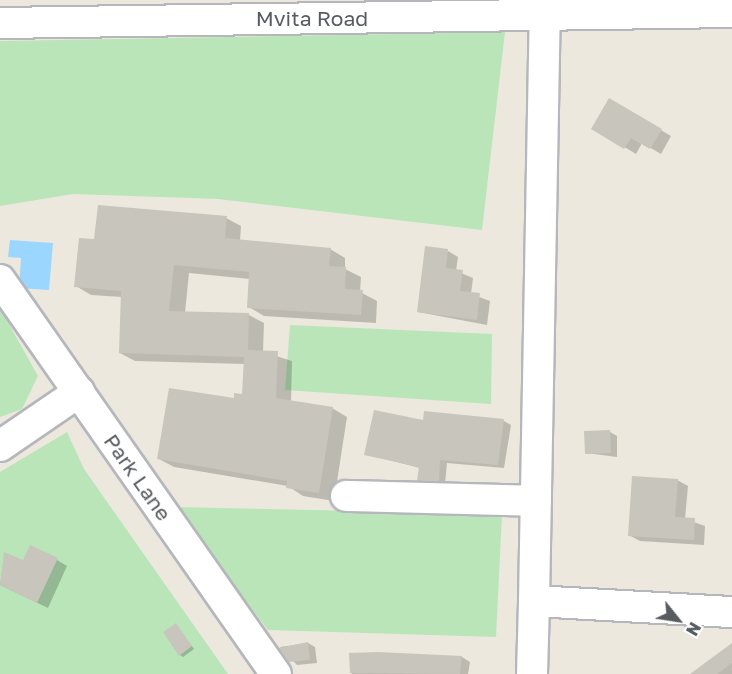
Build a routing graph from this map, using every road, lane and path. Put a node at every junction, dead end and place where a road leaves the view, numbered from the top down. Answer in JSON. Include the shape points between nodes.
{"nodes":[{"id":1,"x":545,"y":6,"type":"edge"},
{"id":2,"x":135,"y":9,"type":"edge"},
{"id":3,"x":732,"y":12,"type":"edge"},
{"id":4,"x":0,"y":23,"type":"edge"},
{"id":5,"x":0,"y":280,"type":"edge"},
{"id":6,"x":79,"y":392,"type":"junction"},
{"id":7,"x":0,"y":446,"type":"edge"},
{"id":8,"x":346,"y":496,"type":"dead end"},
{"id":9,"x":536,"y":501,"type":"junction"},
{"id":10,"x":534,"y":601,"type":"junction"},
{"id":11,"x":732,"y":612,"type":"edge"},
{"id":12,"x":276,"y":674,"type":"edge"},
{"id":13,"x":532,"y":674,"type":"edge"}],
"edges":[{"from":1,"to":2,"type":"street","name":"Mvita Road"},
{"from":1,"to":3,"type":"street","name":"Mvita Road"},
{"from":1,"to":9,"type":"street"},
{"from":2,"to":4,"type":"street","name":"Mvita Road"},
{"from":5,"to":6,"type":"street","name":"Park Lane"},
{"from":6,"to":7,"type":"street"},
{"from":6,"to":12,"type":"street","name":"Park Lane"},
{"from":8,"to":9,"type":"street"},
{"from":9,"to":10,"type":"street"},
{"from":10,"to":11,"type":"street"},
{"from":10,"to":13,"type":"street"}]}
